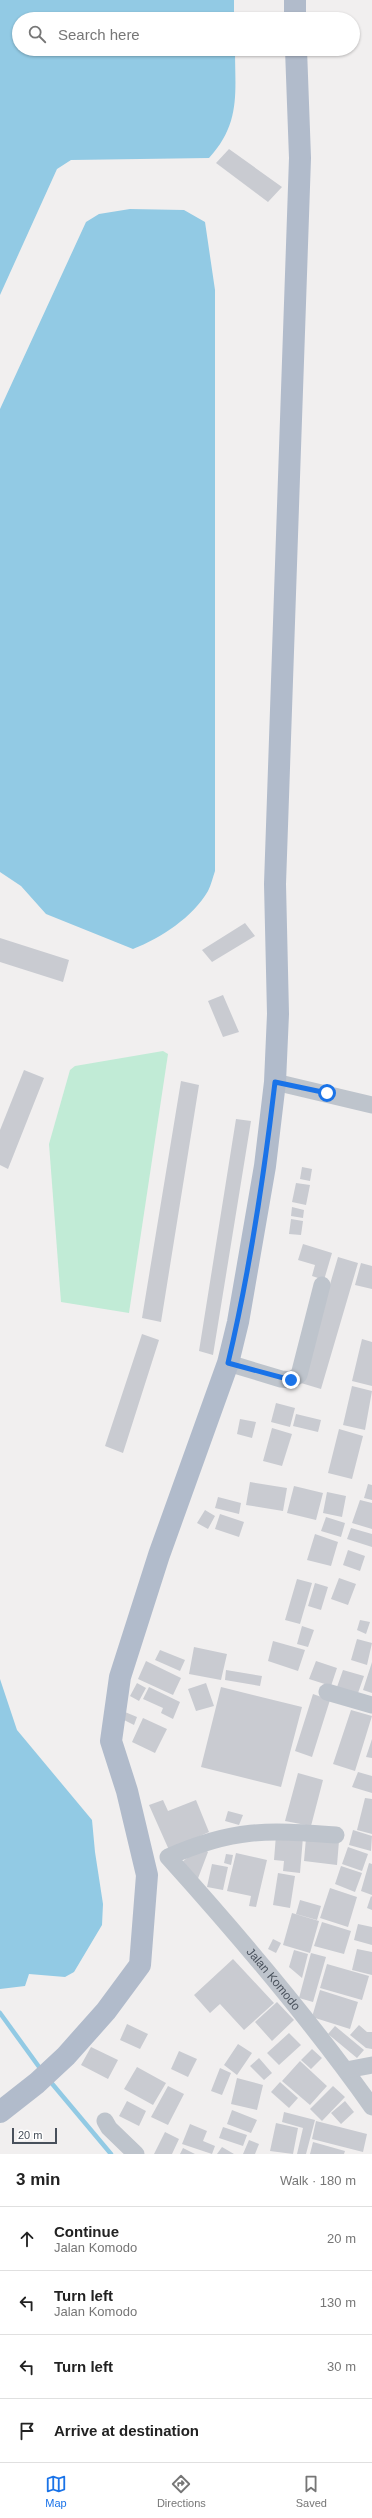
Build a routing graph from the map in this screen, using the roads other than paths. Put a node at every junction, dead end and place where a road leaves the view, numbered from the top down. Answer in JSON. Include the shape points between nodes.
{"nodes":[{"id":1,"x":295,"y":0,"type":"edge"},
{"id":2,"x":295,"y":12,"type":"edge"},
{"id":3,"x":296,"y":56,"type":"edge"},
{"id":4,"x":275,"y":1082,"type":"junction"},
{"id":5,"x":372,"y":1105,"type":"edge"},
{"id":6,"x":322,"y":1285,"type":"dead end"},
{"id":7,"x":228,"y":1363,"type":"junction"},
{"id":8,"x":327,"y":1692,"type":"dead end"},
{"id":9,"x":372,"y":1705,"type":"edge"},
{"id":10,"x":336,"y":1835,"type":"dead end"},
{"id":11,"x":372,"y":2064,"type":"edge"},
{"id":12,"x":346,"y":2070,"type":"junction"},
{"id":13,"x":372,"y":2107,"type":"edge"},
{"id":14,"x":0,"y":2112,"type":"edge"},
{"id":15,"x":105,"y":2121,"type":"dead end"},
{"id":16,"x":136,"y":2154,"type":"edge"}],
"edges":[{"from":1,"to":2,"type":"main road"},
{"from":3,"to":4,"type":"main road","via":[[300,158],[276,876],[278,1014]]},
{"from":4,"to":5,"type":"street"},
{"from":4,"to":7,"type":"main road","via":[[265,1166],[238,1322]]},
{"from":6,"to":7,"type":"street","via":[[299,1375],[291,1380],[282,1379]]},
{"from":7,"to":14,"type":"main road","via":[[159,1555],[120,1677],[111,1741],[127,1791],[147,1874],[140,1965],[106,2011],[66,2056]]},
{"from":8,"to":9,"type":"street"},
{"from":10,"to":12,"type":"street","name":"Jalan Komodo","via":[[255,1831],[202,1842],[168,1857],[242,1940]]},
{"from":11,"to":12,"type":"street"},
{"from":12,"to":13,"type":"street","name":"Jalan Komodo"},
{"from":15,"to":16,"type":"street"}]}
